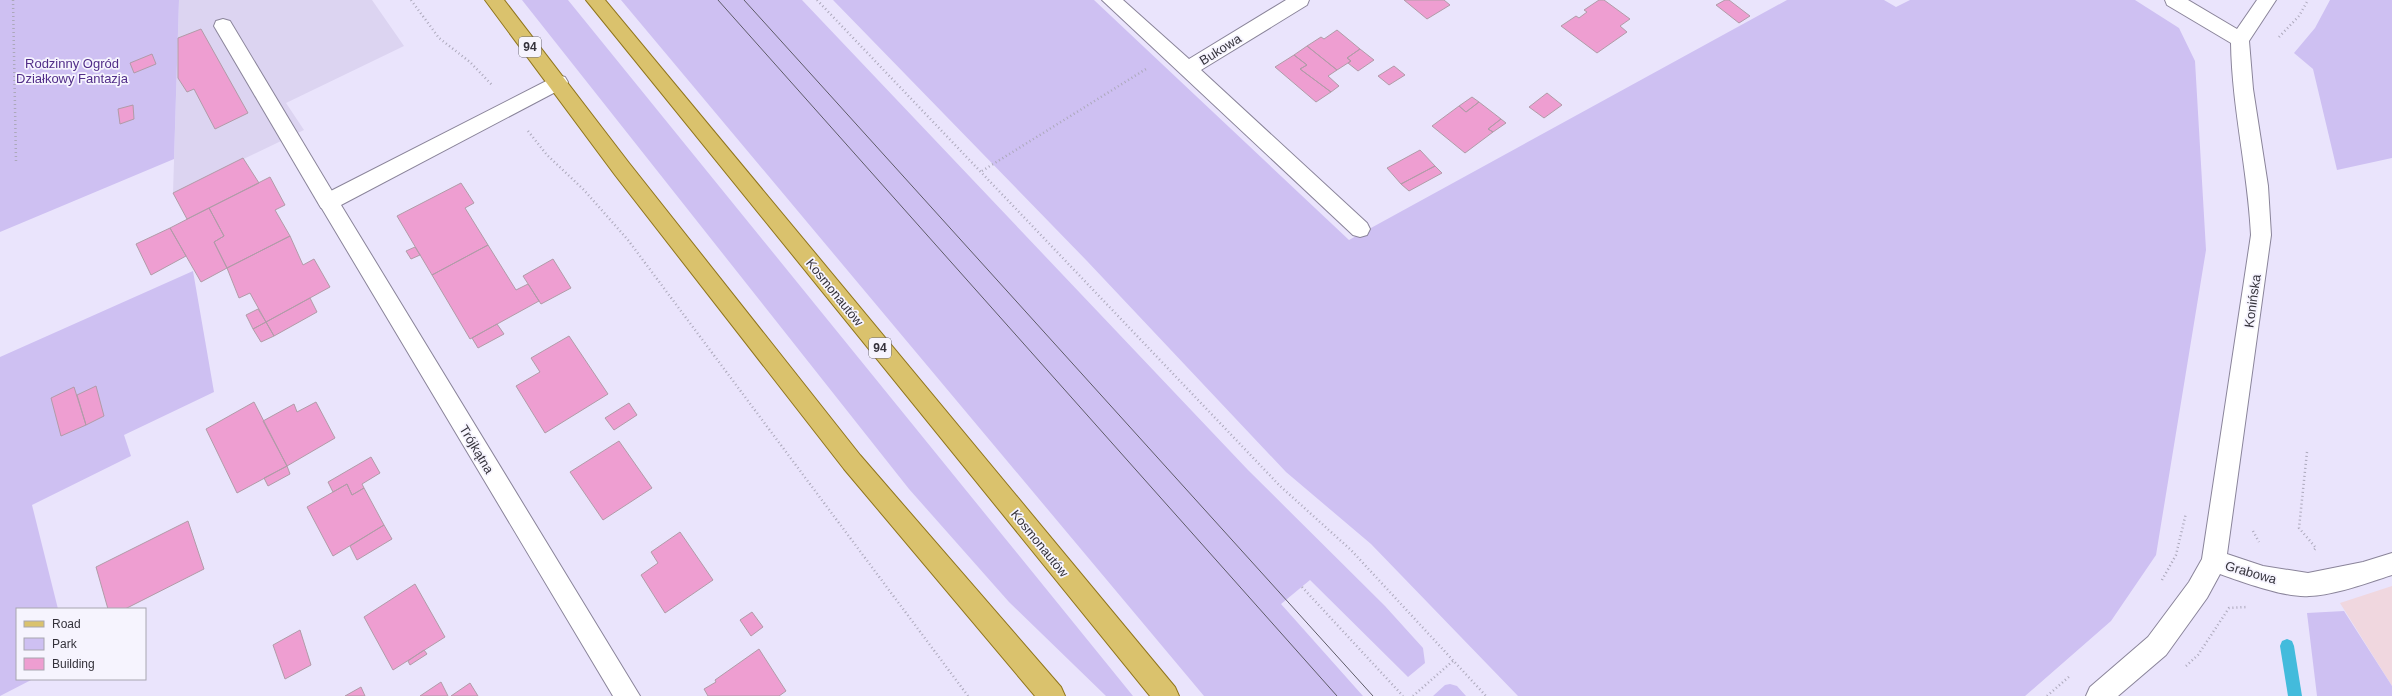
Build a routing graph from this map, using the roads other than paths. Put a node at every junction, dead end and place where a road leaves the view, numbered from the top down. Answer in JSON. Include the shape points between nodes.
{"nodes":[{"id":1,"x":494,"y":0,"type":"edge"},
{"id":2,"x":595,"y":0,"type":"edge"},
{"id":3,"x":1111,"y":0,"type":"edge"},
{"id":4,"x":1300,"y":0,"type":"edge"},
{"id":5,"x":2174,"y":0,"type":"edge"},
{"id":6,"x":2267,"y":0,"type":"edge"},
{"id":7,"x":224,"y":26,"type":"dead end"},
{"id":8,"x":2240,"y":40,"type":"junction"},
{"id":9,"x":1188,"y":69,"type":"junction"},
{"id":10,"x":558,"y":82,"type":"junction"},
{"id":11,"x":328,"y":202,"type":"junction"},
{"id":12,"x":1360,"y":229,"type":"dead end"},
{"id":13,"x":2214,"y":561,"type":"junction"},
{"id":14,"x":2392,"y":564,"type":"edge"},
{"id":15,"x":627,"y":696,"type":"edge"},
{"id":16,"x":1052,"y":696,"type":"edge"},
{"id":17,"x":1166,"y":696,"type":"edge"},
{"id":18,"x":2099,"y":696,"type":"edge"}],
"edges":[{"from":1,"to":10,"type":"main road","number":"94"},
{"from":2,"to":17,"type":"main road","name":"Kosmonautów","number":"94"},
{"from":3,"to":9,"type":"street","name":"Bukowa"},
{"from":4,"to":9,"type":"street","name":"Bukowa"},
{"from":5,"to":8,"type":"street"},
{"from":6,"to":8,"type":"street"},
{"from":7,"to":11,"type":"street","name":"Trójkątna"},
{"from":8,"to":13,"type":"street","name":"Konińska","via":[[2240,64],[2261,200],[2261,235]]},
{"from":9,"to":12,"type":"street"},
{"from":10,"to":11,"type":"street"},
{"from":10,"to":16,"type":"main road","number":"94","via":[[622,169],[852,462]]},
{"from":11,"to":15,"type":"street","name":"Trójkątna"},
{"from":13,"to":14,"type":"street","name":"Grabowa","via":[[2263,577],[2308,585],[2363,574]]},
{"from":13,"to":18,"type":"street","name":"Grabowa","via":[[2198,590],[2157,646]]}]}
